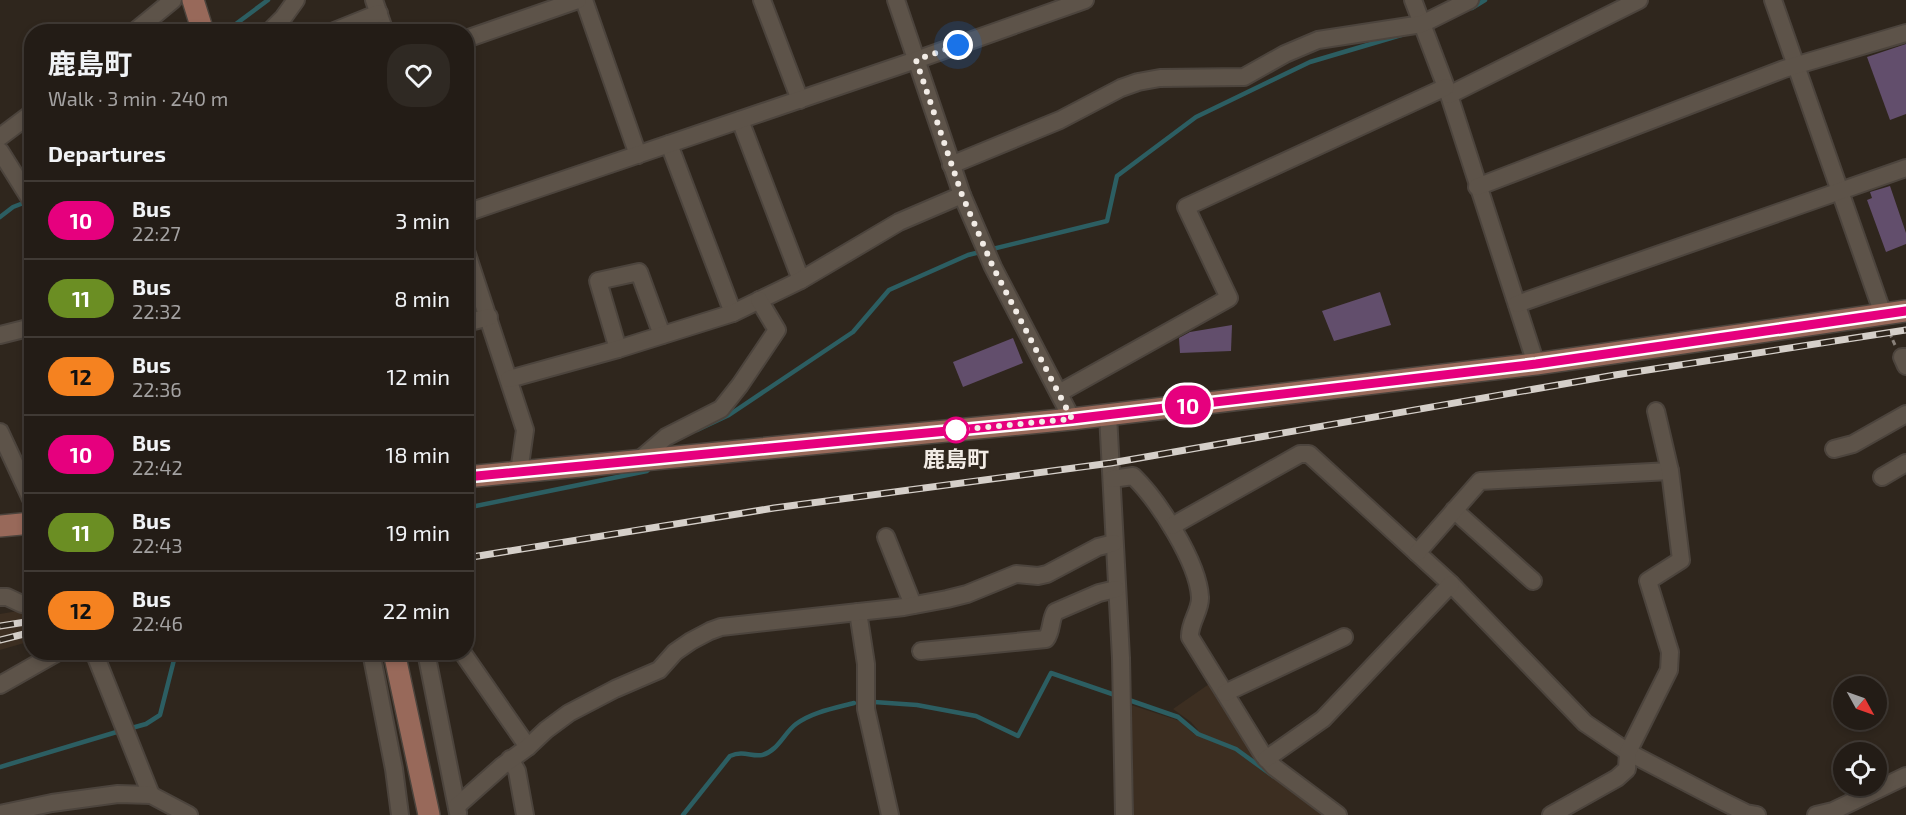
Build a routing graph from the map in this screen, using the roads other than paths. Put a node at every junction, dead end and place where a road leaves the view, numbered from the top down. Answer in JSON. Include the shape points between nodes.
{"nodes":[{"id":1,"x":173,"y":0,"type":"edge"},
{"id":2,"x":193,"y":0,"type":"edge"},
{"id":3,"x":296,"y":0,"type":"edge"},
{"id":4,"x":578,"y":0,"type":"edge"},
{"id":5,"x":584,"y":0,"type":"edge"},
{"id":6,"x":762,"y":0,"type":"edge"},
{"id":7,"x":896,"y":0,"type":"edge"},
{"id":8,"x":1085,"y":0,"type":"edge"},
{"id":9,"x":1413,"y":0,"type":"edge"},
{"id":10,"x":1470,"y":0,"type":"edge"},
{"id":11,"x":1639,"y":0,"type":"edge"},
{"id":12,"x":1773,"y":0,"type":"edge"},
{"id":13,"x":376,"y":7,"type":"edge"},
{"id":14,"x":144,"y":24,"type":"edge"},
{"id":15,"x":200,"y":24,"type":"edge"},
{"id":16,"x":277,"y":24,"type":"edge"},
{"id":17,"x":346,"y":24,"type":"edge"},
{"id":18,"x":382,"y":24,"type":"edge"},
{"id":19,"x":1422,"y":24,"type":"junction"},
{"id":20,"x":1906,"y":33,"type":"edge"},
{"id":21,"x":474,"y":36,"type":"edge"},
{"id":22,"x":916,"y":60,"type":"junction"},
{"id":23,"x":1796,"y":65,"type":"junction"},
{"id":24,"x":1447,"y":91,"type":"junction"},
{"id":25,"x":800,"y":100,"type":"junction"},
{"id":26,"x":24,"y":119,"type":"edge"},
{"id":27,"x":740,"y":120,"type":"junction"},
{"id":28,"x":0,"y":137,"type":"edge"},
{"id":29,"x":669,"y":144,"type":"junction"},
{"id":30,"x":0,"y":151,"type":"edge"},
{"id":31,"x":638,"y":155,"type":"junction"},
{"id":32,"x":951,"y":165,"type":"junction"},
{"id":33,"x":1906,"y":168,"type":"edge"},
{"id":34,"x":1477,"y":187,"type":"junction"},
{"id":35,"x":24,"y":189,"type":"edge"},
{"id":36,"x":1839,"y":190,"type":"junction"},
{"id":37,"x":962,"y":195,"type":"junction"},
{"id":38,"x":474,"y":210,"type":"edge"},
{"id":39,"x":474,"y":274,"type":"edge"},
{"id":40,"x":801,"y":279,"type":"junction"},
{"id":41,"x":759,"y":300,"type":"junction"},
{"id":42,"x":1517,"y":304,"type":"junction"},
{"id":43,"x":1906,"y":310,"type":"edge"},
{"id":44,"x":733,"y":313,"type":"junction"},
{"id":45,"x":489,"y":317,"type":"junction"},
{"id":46,"x":1885,"y":319,"type":"junction"},
{"id":47,"x":474,"y":321,"type":"edge"},
{"id":48,"x":24,"y":329,"type":"edge"},
{"id":49,"x":0,"y":335,"type":"edge"},
{"id":50,"x":662,"y":335,"type":"junction"},
{"id":51,"x":618,"y":349,"type":"junction"},
{"id":52,"x":1536,"y":364,"type":"junction"},
{"id":53,"x":509,"y":379,"type":"junction"},
{"id":54,"x":1059,"y":393,"type":"junction"},
{"id":55,"x":1656,"y":411,"type":"dead end"},
{"id":56,"x":1906,"y":414,"type":"edge"},
{"id":57,"x":1108,"y":415,"type":"junction"},
{"id":58,"x":1072,"y":419,"type":"junction"},
{"id":59,"x":0,"y":432,"type":"edge"},
{"id":60,"x":1834,"y":449,"type":"dead end"},
{"id":61,"x":639,"y":460,"type":"junction"},
{"id":62,"x":1906,"y":463,"type":"edge"},
{"id":63,"x":1670,"y":471,"type":"junction"},
{"id":64,"x":519,"y":472,"type":"junction"},
{"id":65,"x":474,"y":476,"type":"edge"},
{"id":66,"x":1882,"y":477,"type":"dead end"},
{"id":67,"x":1112,"y":479,"type":"junction"},
{"id":68,"x":24,"y":484,"type":"edge"},
{"id":69,"x":1454,"y":510,"type":"junction"},
{"id":70,"x":24,"y":524,"type":"edge"},
{"id":71,"x":0,"y":526,"type":"edge"},
{"id":72,"x":1172,"y":526,"type":"junction"},
{"id":73,"x":886,"y":537,"type":"dead end"},
{"id":74,"x":1114,"y":543,"type":"junction"},
{"id":75,"x":1417,"y":553,"type":"junction"},
{"id":76,"x":1533,"y":581,"type":"dead end"},
{"id":77,"x":1451,"y":584,"type":"junction"},
{"id":78,"x":1116,"y":589,"type":"junction"},
{"id":79,"x":0,"y":597,"type":"edge"},
{"id":80,"x":22,"y":604,"type":"dead end"},
{"id":81,"x":913,"y":605,"type":"junction"},
{"id":82,"x":858,"y":612,"type":"junction"},
{"id":83,"x":1344,"y":637,"type":"dead end"},
{"id":84,"x":921,"y":651,"type":"dead end"},
{"id":85,"x":44,"y":660,"type":"edge"},
{"id":86,"x":97,"y":660,"type":"edge"},
{"id":87,"x":373,"y":660,"type":"edge"},
{"id":88,"x":396,"y":660,"type":"edge"},
{"id":89,"x":428,"y":660,"type":"edge"},
{"id":90,"x":468,"y":660,"type":"edge"},
{"id":91,"x":0,"y":685,"type":"edge"},
{"id":92,"x":1225,"y":693,"type":"junction"},
{"id":93,"x":528,"y":747,"type":"junction"},
{"id":94,"x":1628,"y":752,"type":"junction"},
{"id":95,"x":510,"y":759,"type":"junction"},
{"id":96,"x":1266,"y":759,"type":"junction"},
{"id":97,"x":1906,"y":776,"type":"edge"},
{"id":98,"x":151,"y":795,"type":"junction"},
{"id":99,"x":46,"y":809,"type":"edge"},
{"id":100,"x":458,"y":811,"type":"edge"},
{"id":101,"x":0,"y":814,"type":"edge"},
{"id":102,"x":189,"y":815,"type":"edge"},
{"id":103,"x":400,"y":815,"type":"edge"},
{"id":104,"x":429,"y":815,"type":"edge"},
{"id":105,"x":525,"y":815,"type":"edge"},
{"id":106,"x":890,"y":815,"type":"edge"},
{"id":107,"x":1124,"y":815,"type":"edge"},
{"id":108,"x":1338,"y":815,"type":"edge"},
{"id":109,"x":1551,"y":815,"type":"edge"},
{"id":110,"x":1757,"y":815,"type":"edge"},
{"id":111,"x":1816,"y":815,"type":"edge"}],
"edges":[{"from":1,"to":14,"type":"street"},
{"from":2,"to":15,"type":"main road"},
{"from":3,"to":16,"type":"street"},
{"from":4,"to":21,"type":"street"},
{"from":5,"to":31,"type":"street"},
{"from":6,"to":25,"type":"street"},
{"from":7,"to":22,"type":"street"},
{"from":8,"to":22,"type":"street"},
{"from":9,"to":19,"type":"street"},
{"from":10,"to":19,"type":"street"},
{"from":11,"to":24,"type":"street"},
{"from":12,"to":23,"type":"street"},
{"from":13,"to":17,"type":"street"},
{"from":13,"to":18,"type":"street"},
{"from":19,"to":24,"type":"street"},
{"from":19,"to":32,"type":"street","via":[[1318,40],[1244,77],[1149,79]]},
{"from":20,"to":23,"type":"street"},
{"from":22,"to":25,"type":"street"},
{"from":22,"to":32,"type":"street"},
{"from":23,"to":34,"type":"street"},
{"from":23,"to":36,"type":"street"},
{"from":24,"to":34,"type":"street"},
{"from":24,"to":54,"type":"street","via":[[1186,207],[1229,298]]},
{"from":25,"to":27,"type":"street"},
{"from":26,"to":28,"type":"street"},
{"from":27,"to":29,"type":"street"},
{"from":27,"to":40,"type":"street"},
{"from":29,"to":31,"type":"street"},
{"from":29,"to":44,"type":"street"},
{"from":30,"to":35,"type":"street"},
{"from":31,"to":38,"type":"street"},
{"from":32,"to":37,"type":"street"},
{"from":33,"to":36,"type":"street"},
{"from":34,"to":42,"type":"street"},
{"from":36,"to":42,"type":"street"},
{"from":36,"to":46,"type":"street"},
{"from":37,"to":40,"type":"street","via":[[899,222]]},
{"from":37,"to":54,"type":"street","via":[[993,267]]},
{"from":39,"to":45,"type":"street"},
{"from":40,"to":41,"type":"street"},
{"from":41,"to":44,"type":"street"},
{"from":41,"to":61,"type":"street","via":[[777,330],[740,384],[721,409],[666,436]]},
{"from":42,"to":52,"type":"street"},
{"from":43,"to":46,"type":"main road"},
{"from":44,"to":50,"type":"street"},
{"from":45,"to":47,"type":"street"},
{"from":45,"to":53,"type":"street"},
{"from":46,"to":52,"type":"main road"},
{"from":48,"to":49,"type":"street"},
{"from":50,"to":51,"type":"street"},
{"from":50,"to":51,"type":"street","via":[[639,272],[598,281]]},
{"from":51,"to":53,"type":"street"},
{"from":52,"to":57,"type":"main road"},
{"from":53,"to":64,"type":"street","via":[[525,430]]},
{"from":54,"to":58,"type":"street"},
{"from":55,"to":63,"type":"street"},
{"from":56,"to":60,"type":"street","via":[[1853,444]]},
{"from":57,"to":58,"type":"main road"},
{"from":57,"to":67,"type":"street"},
{"from":58,"to":61,"type":"main road"},
{"from":59,"to":68,"type":"street"},
{"from":61,"to":64,"type":"main road"},
{"from":62,"to":66,"type":"street"},
{"from":63,"to":69,"type":"street","via":[[1480,481]]},
{"from":63,"to":94,"type":"street","via":[[1682,560],[1648,581],[1670,652],[1669,670]]},
{"from":64,"to":65,"type":"main road"},
{"from":67,"to":72,"type":"street","via":[[1133,476]]},
{"from":67,"to":74,"type":"street"},
{"from":69,"to":75,"type":"street"},
{"from":69,"to":76,"type":"street"},
{"from":70,"to":71,"type":"main road"},
{"from":72,"to":75,"type":"street","via":[[1300,454],[1309,454]]},
{"from":72,"to":92,"type":"street","via":[[1194,573],[1201,599],[1190,637]]},
{"from":73,"to":81,"type":"street"},
{"from":74,"to":78,"type":"street"},
{"from":74,"to":81,"type":"street","via":[[1098,547],[1047,574],[1016,574],[967,594]]},
{"from":75,"to":77,"type":"street"},
{"from":77,"to":94,"type":"street","via":[[1585,723]]},
{"from":77,"to":96,"type":"street","via":[[1323,719]]},
{"from":78,"to":84,"type":"street","via":[[1054,612],[1046,639]]},
{"from":78,"to":107,"type":"street"},
{"from":79,"to":80,"type":"street"},
{"from":81,"to":82,"type":"street"},
{"from":82,"to":93,"type":"street","via":[[710,631],[675,652],[658,670],[570,713]]},
{"from":82,"to":106,"type":"street","via":[[866,664],[866,709]]},
{"from":83,"to":92,"type":"street"},
{"from":85,"to":91,"type":"street"},
{"from":86,"to":98,"type":"street"},
{"from":87,"to":103,"type":"street"},
{"from":88,"to":104,"type":"main road"},
{"from":89,"to":100,"type":"street"},
{"from":90,"to":93,"type":"street"},
{"from":92,"to":96,"type":"street"},
{"from":93,"to":95,"type":"street"},
{"from":94,"to":109,"type":"street","via":[[1627,769],[1617,778]]},
{"from":94,"to":110,"type":"street","via":[[1746,813]]},
{"from":95,"to":100,"type":"street"},
{"from":95,"to":105,"type":"street","via":[[517,771]]},
{"from":96,"to":108,"type":"street"},
{"from":97,"to":111,"type":"street","via":[[1833,811]]},
{"from":98,"to":99,"type":"street","via":[[118,794]]},
{"from":98,"to":102,"type":"street"},
{"from":99,"to":101,"type":"street"}]}
